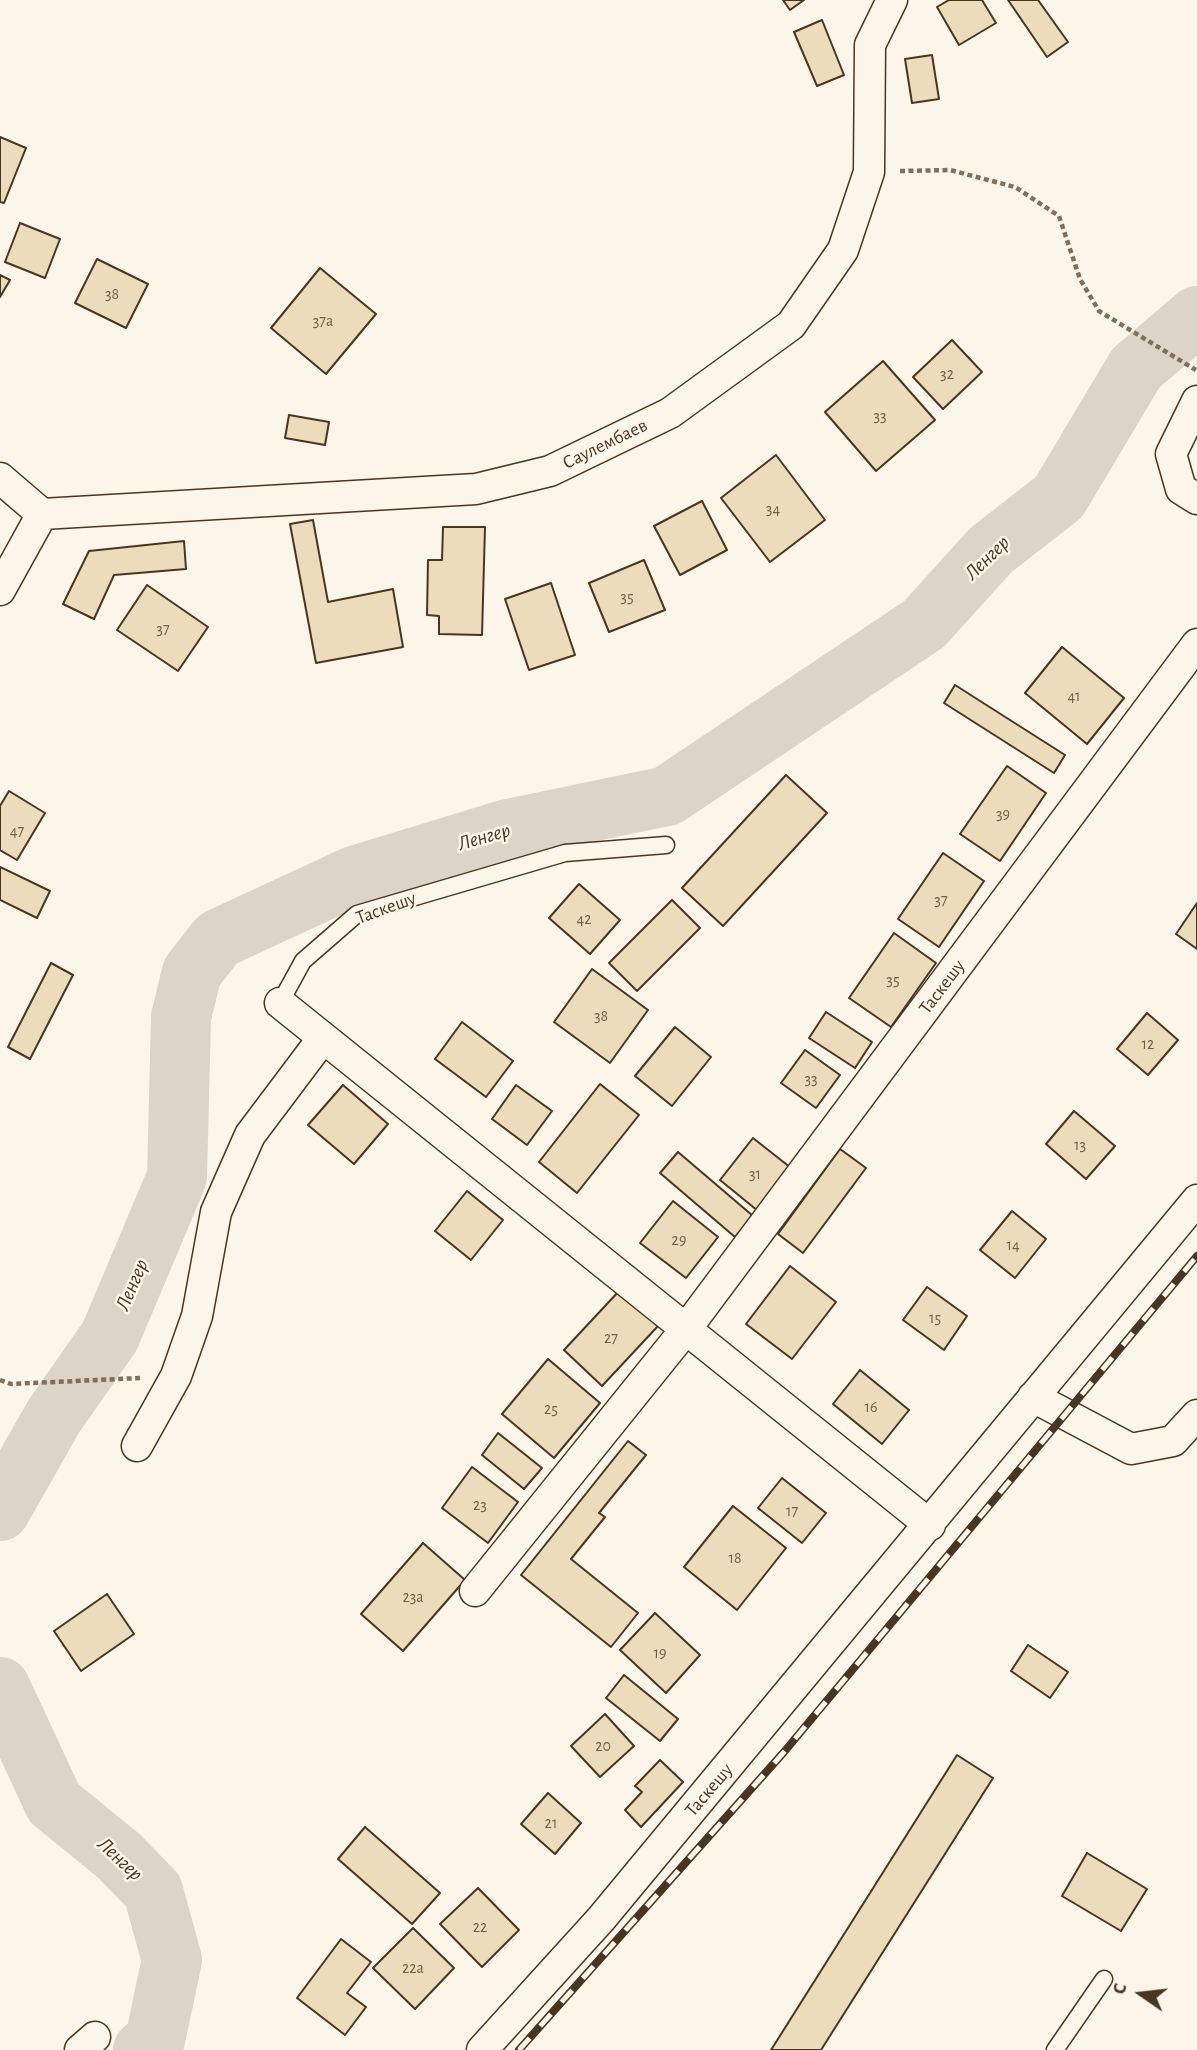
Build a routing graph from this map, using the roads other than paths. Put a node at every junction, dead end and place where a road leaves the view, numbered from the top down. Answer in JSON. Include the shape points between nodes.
{"nodes":[{"id":1,"x":892,"y":0,"type":"edge"},
{"id":2,"x":1197,"y":401,"type":"edge"},
{"id":3,"x":0,"y":478,"type":"edge"},
{"id":4,"x":1197,"y":499,"type":"edge"},
{"id":5,"x":42,"y":514,"type":"junction"},
{"id":6,"x":0,"y":590,"type":"edge"},
{"id":7,"x":1197,"y":645,"type":"edge"},
{"id":8,"x":666,"y":845,"type":"dead end"},
{"id":9,"x":280,"y":1003,"type":"joint"},
{"id":10,"x":323,"y":1038,"type":"junction"},
{"id":11,"x":1197,"y":1200,"type":"edge"},
{"id":12,"x":686,"y":1329,"type":"junction"},
{"id":13,"x":1033,"y":1397,"type":"junction"},
{"id":14,"x":1197,"y":1415,"type":"edge"},
{"id":15,"x":136,"y":1446,"type":"dead end"},
{"id":16,"x":930,"y":1525,"type":"junction"},
{"id":17,"x":475,"y":1591,"type":"dead end"},
{"id":18,"x":1104,"y":1979,"type":"dead end"},
{"id":19,"x":482,"y":2050,"type":"edge"},
{"id":20,"x":1055,"y":2050,"type":"edge"}],
"edges":[{"from":1,"to":5,"type":"street","name":"Саулембаев","via":[[870,45],[869,172],[844,250],[792,325],[670,413],[550,471],[476,489]]},
{"from":2,"to":4,"type":"street","via":[[1171,454],[1181,489]]},
{"from":3,"to":5,"type":"street"},
{"from":5,"to":6,"type":"street"},
{"from":7,"to":12,"type":"street","name":"Таскешу"},
{"from":8,"to":9,"type":"lane","name":"Таскешу","via":[[565,853],[357,914],[303,961]]},
{"from":9,"to":10,"type":"street","name":"Таскешу"},
{"from":10,"to":12,"type":"street","name":"Таскешу"},
{"from":10,"to":15,"type":"street","via":[[250,1135],[216,1212],[197,1316],[176,1376]]},
{"from":11,"to":13,"type":"street","name":"Таскешу"},
{"from":12,"to":16,"type":"street","name":"Таскешу"},
{"from":12,"to":17,"type":"street","name":"Таскешу"},
{"from":13,"to":14,"type":"street","via":[[1131,1449],[1173,1441]]},
{"from":13,"to":16,"type":"street","name":"Таскешу"},
{"from":16,"to":19,"type":"street","name":"Таскешу","via":[[601,1919]]},
{"from":18,"to":20,"type":"lane"}]}
